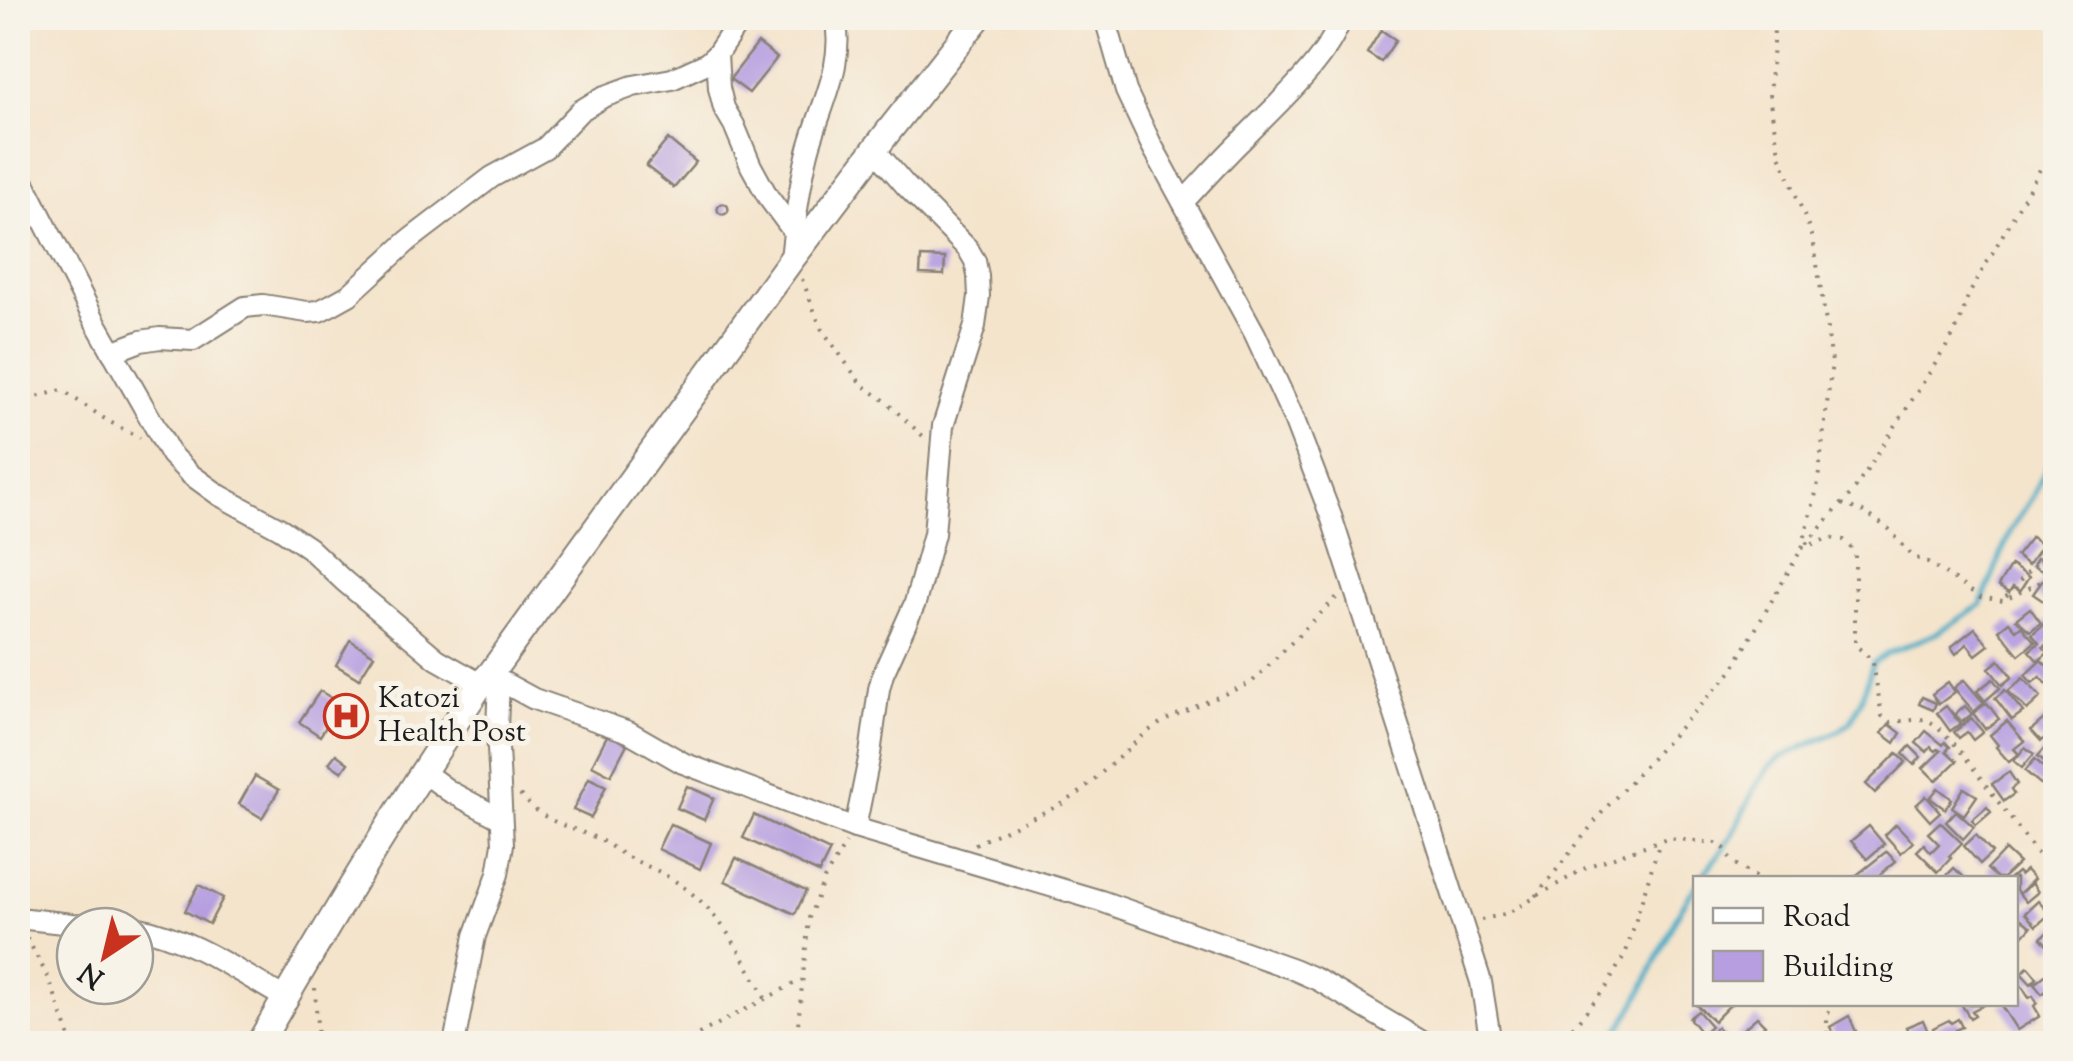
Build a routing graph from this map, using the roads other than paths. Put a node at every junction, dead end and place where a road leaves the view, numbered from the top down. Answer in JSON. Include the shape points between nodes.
{"nodes":[{"id":1,"x":741,"y":18,"type":"edge"},
{"id":2,"x":978,"y":18,"type":"edge"},
{"id":3,"x":1105,"y":18,"type":"edge"},
{"id":4,"x":1341,"y":18,"type":"edge"},
{"id":5,"x":839,"y":22,"type":"edge"},
{"id":6,"x":717,"y":54,"type":"junction"},
{"id":7,"x":874,"y":150,"type":"junction"},
{"id":8,"x":18,"y":171,"type":"edge"},
{"id":9,"x":1183,"y":202,"type":"junction"},
{"id":10,"x":794,"y":232,"type":"junction"},
{"id":11,"x":791,"y":260,"type":"junction"},
{"id":12,"x":112,"y":352,"type":"junction"},
{"id":13,"x":490,"y":679,"type":"junction"},
{"id":14,"x":422,"y":771,"type":"junction"},
{"id":15,"x":501,"y":820,"type":"junction"},
{"id":16,"x":855,"y":828,"type":"junction"},
{"id":17,"x":18,"y":918,"type":"edge"},
{"id":18,"x":55,"y":922,"type":"edge"},
{"id":19,"x":155,"y":930,"type":"edge"},
{"id":20,"x":285,"y":998,"type":"junction"},
{"id":21,"x":260,"y":1044,"type":"edge"},
{"id":22,"x":454,"y":1044,"type":"edge"},
{"id":23,"x":1426,"y":1044,"type":"edge"},
{"id":24,"x":1491,"y":1044,"type":"edge"}],
"edges":[{"from":1,"to":6,"type":"street"},
{"from":2,"to":7,"type":"main road"},
{"from":3,"to":9,"type":"street","via":[[1126,90]]},
{"from":4,"to":9,"type":"street","via":[[1282,100]]},
{"from":5,"to":10,"type":"street"},
{"from":6,"to":10,"type":"street","via":[[724,108],[768,197]]},
{"from":6,"to":12,"type":"street","via":[[580,111],[544,148],[492,177],[349,295],[319,312],[245,306],[193,340],[160,338]]},
{"from":7,"to":11,"type":"main road"},
{"from":7,"to":16,"type":"street","via":[[968,249],[978,296],[943,426],[934,534],[915,603],[879,688]]},
{"from":8,"to":12,"type":"street"},
{"from":9,"to":24,"type":"street","via":[[1254,334],[1331,516],[1481,982]]},
{"from":10,"to":11,"type":"street"},
{"from":11,"to":13,"type":"main road"},
{"from":12,"to":13,"type":"street","via":[[171,455],[190,474],[309,548],[437,659]]},
{"from":13,"to":14,"type":"main road"},
{"from":13,"to":15,"type":"street"},
{"from":13,"to":16,"type":"street"},
{"from":14,"to":15,"type":"street"},
{"from":14,"to":20,"type":"main road"},
{"from":15,"to":22,"type":"street","via":[[498,874],[475,936]]},
{"from":16,"to":23,"type":"street","via":[[1101,901],[1282,964]]},
{"from":17,"to":18,"type":"street"},
{"from":19,"to":20,"type":"street"},
{"from":20,"to":21,"type":"main road"}]}
